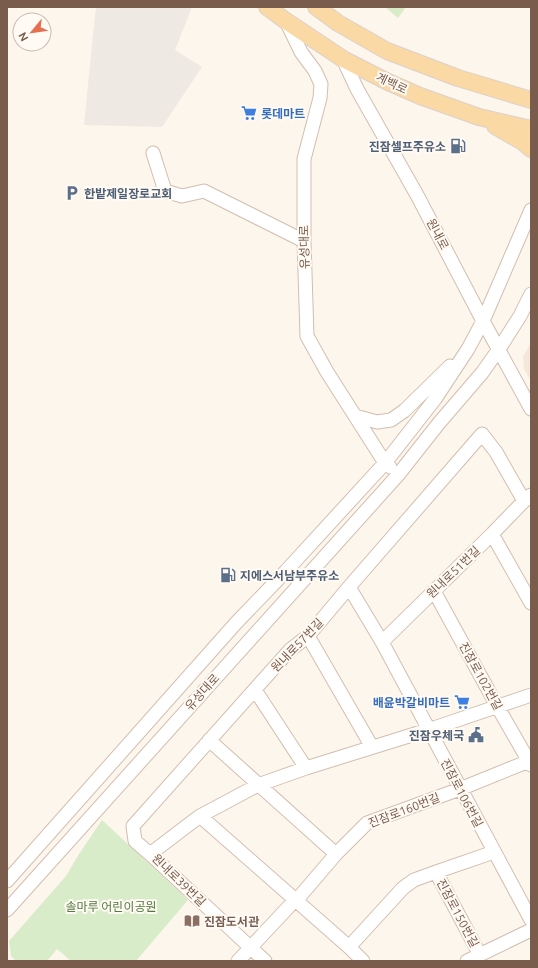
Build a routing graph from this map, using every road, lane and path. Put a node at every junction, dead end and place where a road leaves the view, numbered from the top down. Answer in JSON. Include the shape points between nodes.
{"nodes":[{"id":1,"x":267,"y":7,"type":"edge"},
{"id":2,"x":316,"y":7,"type":"edge"},
{"id":3,"x":286,"y":21,"type":"junction"},
{"id":4,"x":343,"y":59,"type":"junction"},
{"id":5,"x":531,"y":100,"type":"edge"},
{"id":6,"x":480,"y":117,"type":"junction"},
{"id":7,"x":531,"y":129,"type":"edge"},
{"id":8,"x":531,"y":149,"type":"edge"},
{"id":9,"x":153,"y":153,"type":"dead end"},
{"id":10,"x":531,"y":210,"type":"edge"},
{"id":11,"x":304,"y":241,"type":"junction"},
{"id":12,"x":531,"y":294,"type":"edge"},
{"id":13,"x":483,"y":321,"type":"junction"},
{"id":14,"x":468,"y":349,"type":"junction"},
{"id":15,"x":499,"y":349,"type":"junction"},
{"id":16,"x":531,"y":409,"type":"edge"},
{"id":17,"x":355,"y":416,"type":"junction"},
{"id":18,"x":482,"y":434,"type":"joint"},
{"id":19,"x":385,"y":462,"type":"junction"},
{"id":20,"x":398,"y":475,"type":"junction"},
{"id":21,"x":527,"y":498,"type":"edge"},
{"id":22,"x":492,"y":534,"type":"junction"},
{"id":23,"x":349,"y":587,"type":"junction"},
{"id":24,"x":434,"y":591,"type":"junction"},
{"id":25,"x":531,"y":603,"type":"edge"},
{"id":26,"x":308,"y":636,"type":"junction"},
{"id":27,"x":382,"y":642,"type":"junction"},
{"id":28,"x":255,"y":690,"type":"junction"},
{"id":29,"x":531,"y":695,"type":"edge"},
{"id":30,"x":497,"y":706,"type":"junction"},
{"id":31,"x":428,"y":730,"type":"junction"},
{"id":32,"x":209,"y":740,"type":"junction"},
{"id":33,"x":372,"y":747,"type":"junction"},
{"id":34,"x":530,"y":763,"type":"edge"},
{"id":35,"x":306,"y":768,"type":"junction"},
{"id":36,"x":258,"y":785,"type":"junction"},
{"id":37,"x":460,"y":789,"type":"junction"},
{"id":38,"x":200,"y":816,"type":"junction"},
{"id":39,"x":494,"y":852,"type":"junction"},
{"id":40,"x":150,"y":854,"type":"junction"},
{"id":41,"x":336,"y":854,"type":"junction"},
{"id":42,"x":436,"y":872,"type":"junction"},
{"id":43,"x":7,"y":881,"type":"edge"},
{"id":44,"x":295,"y":900,"type":"junction"},
{"id":45,"x":7,"y":910,"type":"edge"},
{"id":46,"x":531,"y":920,"type":"edge"},
{"id":47,"x":531,"y":930,"type":"edge"},
{"id":48,"x":349,"y":947,"type":"junction"},
{"id":49,"x":250,"y":948,"type":"junction"},
{"id":50,"x":480,"y":955,"type":"junction"},
{"id":51,"x":238,"y":961,"type":"edge"},
{"id":52,"x":265,"y":961,"type":"edge"},
{"id":53,"x":363,"y":961,"type":"edge"},
{"id":54,"x":467,"y":961,"type":"edge"}],
"edges":[{"from":1,"to":3,"type":"main road","name":"계백로"},
{"from":2,"to":5,"type":"main road","via":[[387,52],[458,78]]},
{"from":3,"to":4,"type":"main road","name":"계백로"},
{"from":3,"to":11,"type":"street","name":"유성대로","via":[[321,84],[320,98],[304,160]]},
{"from":4,"to":6,"type":"main road","name":"계백로","via":[[420,96]]},
{"from":4,"to":13,"type":"street","name":"원내로","via":[[357,89],[418,195]]},
{"from":6,"to":7,"type":"main road","name":"계백로"},
{"from":6,"to":8,"type":"main road"},
{"from":9,"to":11,"type":"street","via":[[165,191],[182,196],[204,191]]},
{"from":10,"to":13,"type":"street","name":"유성대로"},
{"from":11,"to":17,"type":"street","name":"유성대로","via":[[307,336]]},
{"from":12,"to":15,"type":"street","name":"유성대로"},
{"from":13,"to":14,"type":"street","name":"유성대로"},
{"from":13,"to":15,"type":"street","name":"원내로"},
{"from":14,"to":17,"type":"street","via":[[404,411],[391,420],[377,422]]},
{"from":14,"to":19,"type":"street","name":"유성대로","via":[[435,399]]},
{"from":15,"to":16,"type":"street","name":"원내로"},
{"from":15,"to":20,"type":"street","name":"유성대로"},
{"from":17,"to":19,"type":"street","name":"유성대로"},
{"from":18,"to":21,"type":"street","name":"원내로51번길"},
{"from":18,"to":23,"type":"street","name":"원내로57번길"},
{"from":19,"to":20,"type":"street","name":"유성대로"},
{"from":19,"to":43,"type":"street","name":"유성대로","via":[[236,623]]},
{"from":20,"to":45,"type":"street","name":"유성대로"},
{"from":21,"to":22,"type":"street","name":"원내로51번길"},
{"from":22,"to":24,"type":"street","name":"원내로51번길"},
{"from":22,"to":25,"type":"street"},
{"from":23,"to":26,"type":"street","name":"원내로57번길"},
{"from":23,"to":27,"type":"street","name":"진잠로106번길"},
{"from":24,"to":27,"type":"street","name":"원내로51번길"},
{"from":24,"to":30,"type":"street","name":"진잠로102번길"},
{"from":26,"to":28,"type":"street","name":"원내로57번길","via":[[290,650]]},
{"from":26,"to":33,"type":"street"},
{"from":27,"to":31,"type":"street","name":"진잠로106번길"},
{"from":28,"to":32,"type":"street","name":"원내로57번길"},
{"from":28,"to":35,"type":"street"},
{"from":29,"to":30,"type":"street","name":"원내로39번길"},
{"from":30,"to":31,"type":"street","name":"원내로39번길"},
{"from":30,"to":34,"type":"street","name":"진잠로102번길"},
{"from":31,"to":33,"type":"street","name":"원내로39번길"},
{"from":31,"to":37,"type":"street","name":"진잠로106번길"},
{"from":32,"to":36,"type":"street"},
{"from":32,"to":40,"type":"street","name":"원내로57번길","via":[[133,826],[135,841]]},
{"from":33,"to":35,"type":"street","name":"원내로39번길"},
{"from":34,"to":37,"type":"street","name":"진잠로102번길"},
{"from":35,"to":36,"type":"street","name":"원내로39번길"},
{"from":36,"to":38,"type":"street","name":"원내로39번길"},
{"from":36,"to":41,"type":"street"},
{"from":37,"to":39,"type":"street","name":"진잠로106번길"},
{"from":37,"to":41,"type":"street","name":"진잠로160번길","via":[[367,822]]},
{"from":38,"to":40,"type":"street","name":"원내로39번길"},
{"from":38,"to":44,"type":"street"},
{"from":39,"to":42,"type":"street"},
{"from":39,"to":46,"type":"street","name":"진잠로106번길"},
{"from":40,"to":49,"type":"street","name":"원내로39번길"},
{"from":41,"to":44,"type":"street","name":"진잠로160번길"},
{"from":42,"to":48,"type":"street","via":[[414,880],[403,888]]},
{"from":42,"to":50,"type":"street","name":"진잠로150번길"},
{"from":44,"to":48,"type":"street"},
{"from":44,"to":49,"type":"street","name":"진잠로160번길"},
{"from":47,"to":50,"type":"street","name":"진잠로150번길"},
{"from":48,"to":53,"type":"street"},
{"from":49,"to":51,"type":"street","name":"진잠로160번길"},
{"from":49,"to":52,"type":"street","name":"원내로39번길"},
{"from":50,"to":54,"type":"street","name":"진잠로150번길"}]}
